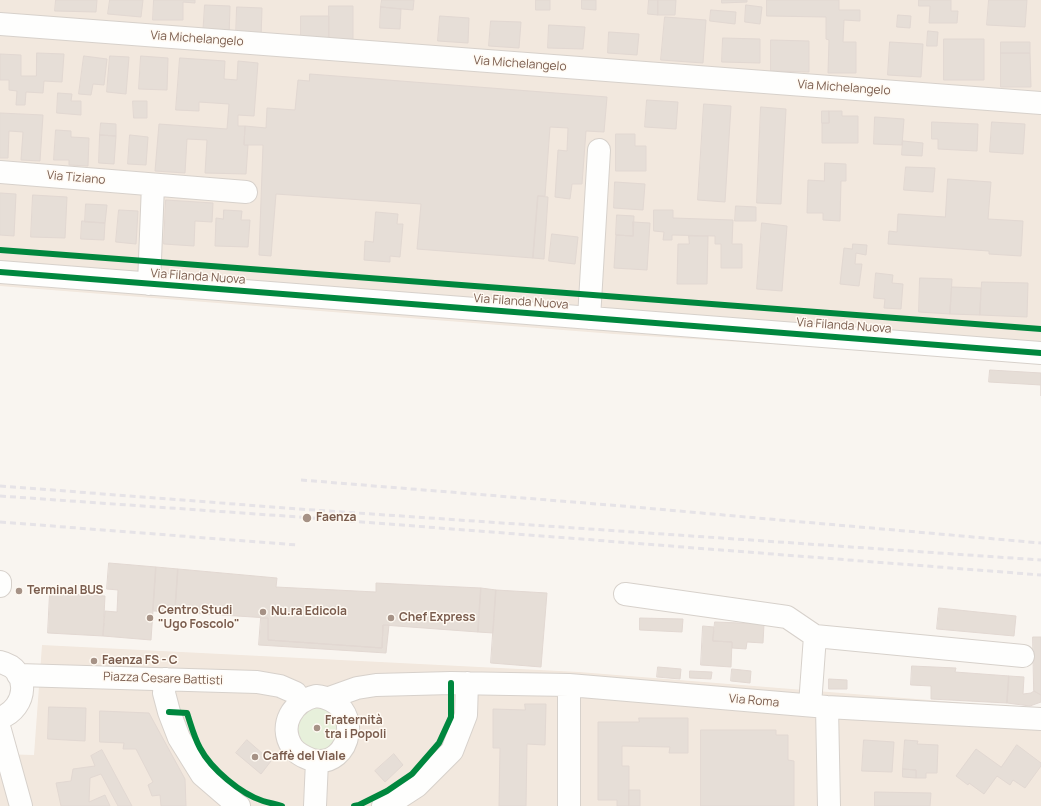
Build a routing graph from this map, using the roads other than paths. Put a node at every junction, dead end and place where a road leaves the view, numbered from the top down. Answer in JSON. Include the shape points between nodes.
{"nodes":[{"id":1,"x":0,"y":24,"type":"edge"},
{"id":2,"x":1041,"y":103,"type":"edge"},
{"id":3,"x":599,"y":150,"type":"dead end"},
{"id":4,"x":0,"y":172,"type":"edge"},
{"id":5,"x":153,"y":185,"type":"junction"},
{"id":6,"x":246,"y":192,"type":"dead end"},
{"id":7,"x":0,"y":272,"type":"edge"},
{"id":8,"x":149,"y":284,"type":"junction"},
{"id":9,"x":590,"y":318,"type":"junction"},
{"id":10,"x":1041,"y":353,"type":"edge"},
{"id":11,"x":0,"y":582,"type":"edge"},
{"id":12,"x":0,"y":586,"type":"edge"},
{"id":13,"x":625,"y":594,"type":"dead end"},
{"id":14,"x":815,"y":636,"type":"junction"},
{"id":15,"x":1023,"y":656,"type":"dead end"},
{"id":16,"x":0,"y":662,"type":"edge"},
{"id":17,"x":18,"y":675,"type":"junction"},
{"id":18,"x":165,"y":679,"type":"junction"},
{"id":19,"x":467,"y":683,"type":"junction"},
{"id":20,"x":569,"y":686,"type":"junction"},
{"id":21,"x":329,"y":698,"type":"junction"},
{"id":22,"x":300,"y":702,"type":"junction"},
{"id":23,"x":819,"y":706,"type":"junction"},
{"id":24,"x":0,"y":718,"type":"edge"},
{"id":25,"x":1041,"y":719,"type":"edge"},
{"id":26,"x":0,"y":730,"type":"edge"},
{"id":27,"x":317,"y":759,"type":"junction"},
{"id":28,"x":21,"y":806,"type":"edge"},
{"id":29,"x":240,"y":806,"type":"edge"},
{"id":30,"x":315,"y":806,"type":"edge"},
{"id":31,"x":383,"y":806,"type":"edge"},
{"id":32,"x":569,"y":806,"type":"edge"},
{"id":33,"x":829,"y":806,"type":"edge"}],
"edges":[{"from":1,"to":2,"type":"street","name":"Via Michelangelo"},
{"from":3,"to":9,"type":"street"},
{"from":4,"to":5,"type":"street","name":"Via Tiziano"},
{"from":5,"to":6,"type":"street","name":"Via Tiziano"},
{"from":5,"to":8,"type":"street"},
{"from":7,"to":8,"type":"street","name":"Via Filanda Nuova"},
{"from":8,"to":9,"type":"street","name":"Via Filanda Nuova"},
{"from":9,"to":10,"type":"street","name":"Via Filanda Nuova"},
{"from":11,"to":12,"type":"street"},
{"from":13,"to":14,"type":"street","via":[[787,617]]},
{"from":14,"to":15,"type":"street"},
{"from":14,"to":23,"type":"street"},
{"from":16,"to":17,"type":"street","via":[[12,667]]},
{"from":17,"to":18,"type":"street","name":"Piazza Cesare Battisti"},
{"from":17,"to":24,"type":"street","via":[[22,684],[20,702],[14,710]]},
{"from":18,"to":22,"type":"street","name":"Piazza Cesare Battisti","via":[[257,682],[280,686],[296,693]]},
{"from":18,"to":29,"type":"street","via":[[164,693],[179,738],[202,775]]},
{"from":19,"to":20,"type":"street","name":"Via Roma"},
{"from":19,"to":21,"type":"street","via":[[376,685],[357,688]]},
{"from":19,"to":31,"type":"street","via":[[466,715],[452,751],[417,786]]},
{"from":20,"to":23,"type":"street","name":"Via Roma"},
{"from":20,"to":32,"type":"street"},
{"from":21,"to":22,"type":"street","via":[[316,696]]},
{"from":21,"to":27,"type":"street","via":[[343,712],[348,730],[345,744],[340,751]]},
{"from":22,"to":27,"type":"street","via":[[289,716],[287,735],[295,750]]},
{"from":23,"to":25,"type":"street","name":"Via Roma"},
{"from":23,"to":33,"type":"street"},
{"from":26,"to":28,"type":"street"},
{"from":27,"to":30,"type":"street"}]}
